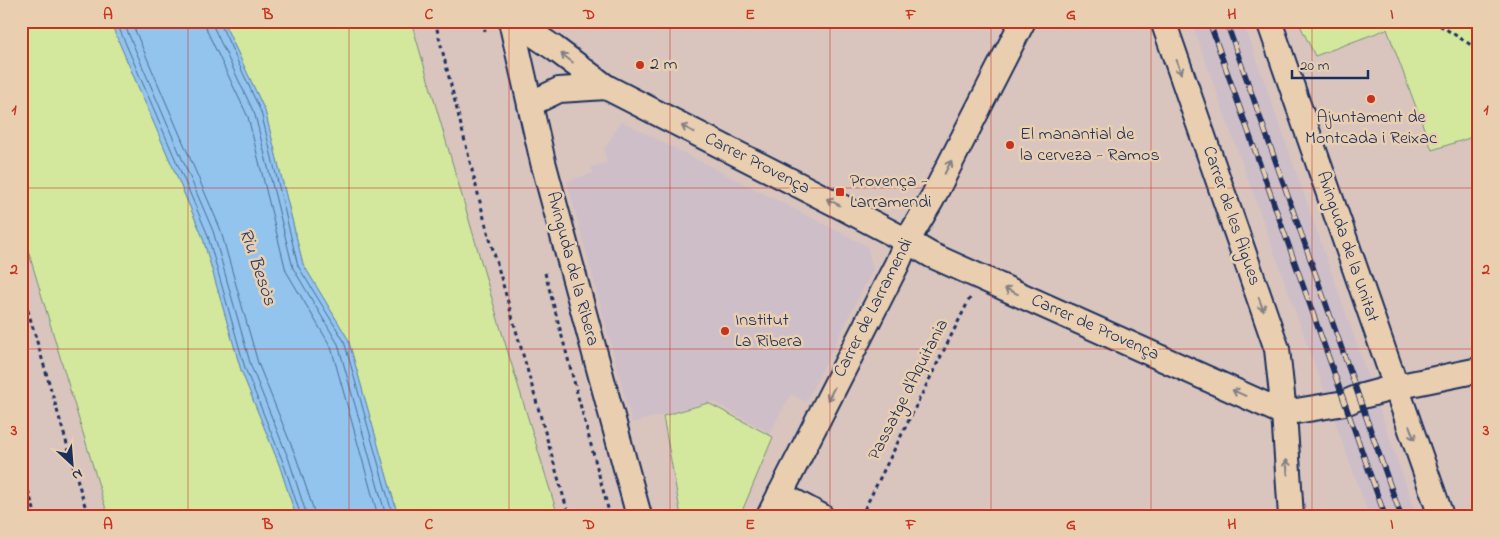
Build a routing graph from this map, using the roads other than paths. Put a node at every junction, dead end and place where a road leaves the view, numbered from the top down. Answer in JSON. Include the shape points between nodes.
{"nodes":[{"id":1,"x":512,"y":21,"type":"edge"},
{"id":2,"x":1023,"y":21,"type":"edge"},
{"id":3,"x":1163,"y":21,"type":"edge"},
{"id":4,"x":1269,"y":21,"type":"edge"},
{"id":5,"x":606,"y":87,"type":"junction"},
{"id":6,"x":530,"y":104,"type":"junction"},
{"id":7,"x":907,"y":240,"type":"junction"},
{"id":8,"x":1479,"y":370,"type":"edge"},
{"id":9,"x":1396,"y":387,"type":"junction"},
{"id":10,"x":1284,"y":413,"type":"junction"},
{"id":11,"x":780,"y":494,"type":"junction"},
{"id":12,"x":640,"y":516,"type":"edge"},
{"id":13,"x":769,"y":516,"type":"edge"},
{"id":14,"x":821,"y":516,"type":"edge"},
{"id":15,"x":1291,"y":516,"type":"edge"},
{"id":16,"x":1442,"y":516,"type":"edge"}],
"edges":[{"from":5,"to":1,"type":"street","name":"Carrer Provença","one_way":true},
{"from":1,"to":6,"type":"street","name":"Avinguda de la Ribera"},
{"from":7,"to":2,"type":"street","name":"Carrer de Larramendi","one_way":true},
{"from":3,"to":10,"type":"street","name":"Carrer de les Aigues","one_way":true,"via":[[1277,350]]},
{"from":4,"to":9,"type":"street","name":"Avinguda de la Unitat"},
{"from":5,"to":6,"type":"street","via":[[559,90]]},
{"from":7,"to":5,"type":"street","name":"Carrer Provença","one_way":true},
{"from":6,"to":12,"type":"street","name":"Avinguda de la Ribera"},
{"from":10,"to":7,"type":"street","name":"Carrer de Provença","one_way":true,"via":[[931,255]]},
{"from":7,"to":11,"type":"street","name":"Carrer de Larramendi","one_way":true},
{"from":8,"to":9,"type":"street"},
{"from":9,"to":10,"type":"street","via":[[1345,403]]},
{"from":9,"to":16,"type":"street","name":"Avinguda de la Unitat","one_way":true},
{"from":15,"to":10,"type":"street","name":"Carrer de les Aigues","one_way":true},
{"from":11,"to":13,"type":"street","name":"Carrer de Larramendi"},
{"from":11,"to":14,"type":"street"}]}
